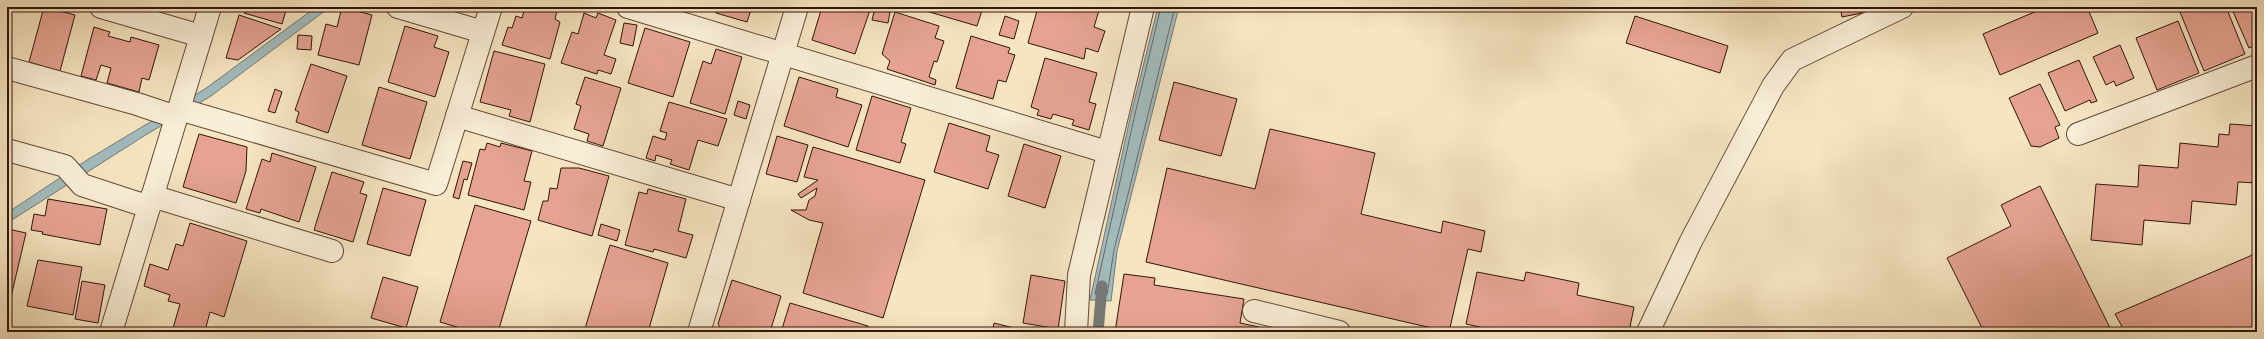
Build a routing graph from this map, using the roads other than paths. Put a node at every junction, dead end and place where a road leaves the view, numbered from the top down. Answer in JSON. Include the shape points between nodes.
{"nodes":[{"id":1,"x":101,"y":7,"type":"edge"},
{"id":2,"x":210,"y":7,"type":"edge"},
{"id":3,"x":398,"y":7,"type":"edge"},
{"id":4,"x":491,"y":7,"type":"edge"},
{"id":5,"x":628,"y":7,"type":"edge"},
{"id":6,"x":798,"y":7,"type":"edge"},
{"id":7,"x":1143,"y":7,"type":"edge"},
{"id":8,"x":1902,"y":7,"type":"edge"},
{"id":9,"x":483,"y":32,"type":"junction"},
{"id":10,"x":201,"y":36,"type":"junction"},
{"id":11,"x":783,"y":54,"type":"junction"},
{"id":12,"x":2257,"y":66,"type":"edge"},
{"id":13,"x":7,"y":68,"type":"edge"},
{"id":14,"x":178,"y":113,"type":"junction"},
{"id":15,"x":457,"y":116,"type":"junction"},
{"id":16,"x":2078,"y":134,"type":"dead end"},
{"id":17,"x":7,"y":150,"type":"edge"},
{"id":18,"x":1107,"y":152,"type":"junction"},
{"id":19,"x":739,"y":200,"type":"junction"},
{"id":20,"x":150,"y":201,"type":"junction"},
{"id":21,"x":332,"y":250,"type":"dead end"},
{"id":22,"x":1254,"y":311,"type":"dead end"},
{"id":23,"x":111,"y":332,"type":"edge"},
{"id":24,"x":699,"y":332,"type":"edge"},
{"id":25,"x":1076,"y":332,"type":"edge"},
{"id":26,"x":1339,"y":332,"type":"edge"},
{"id":27,"x":1648,"y":332,"type":"edge"}],
"edges":[{"from":1,"to":10,"type":"street"},
{"from":2,"to":10,"type":"street"},
{"from":3,"to":9,"type":"street"},
{"from":4,"to":9,"type":"street"},
{"from":5,"to":11,"type":"street"},
{"from":6,"to":11,"type":"street"},
{"from":7,"to":18,"type":"street"},
{"from":8,"to":27,"type":"street","via":[[1792,60],[1773,86],[1691,241]]},
{"from":9,"to":15,"type":"street"},
{"from":10,"to":14,"type":"street"},
{"from":11,"to":18,"type":"street"},
{"from":11,"to":19,"type":"street"},
{"from":12,"to":16,"type":"street"},
{"from":13,"to":14,"type":"street"},
{"from":14,"to":15,"type":"street","via":[[436,184]]},
{"from":14,"to":20,"type":"street"},
{"from":15,"to":19,"type":"street"},
{"from":17,"to":20,"type":"street","via":[[65,166],[82,185]]},
{"from":18,"to":25,"type":"street","via":[[1079,275]]},
{"from":19,"to":24,"type":"street"},
{"from":20,"to":21,"type":"street"},
{"from":20,"to":23,"type":"street"},
{"from":22,"to":26,"type":"street"}]}
